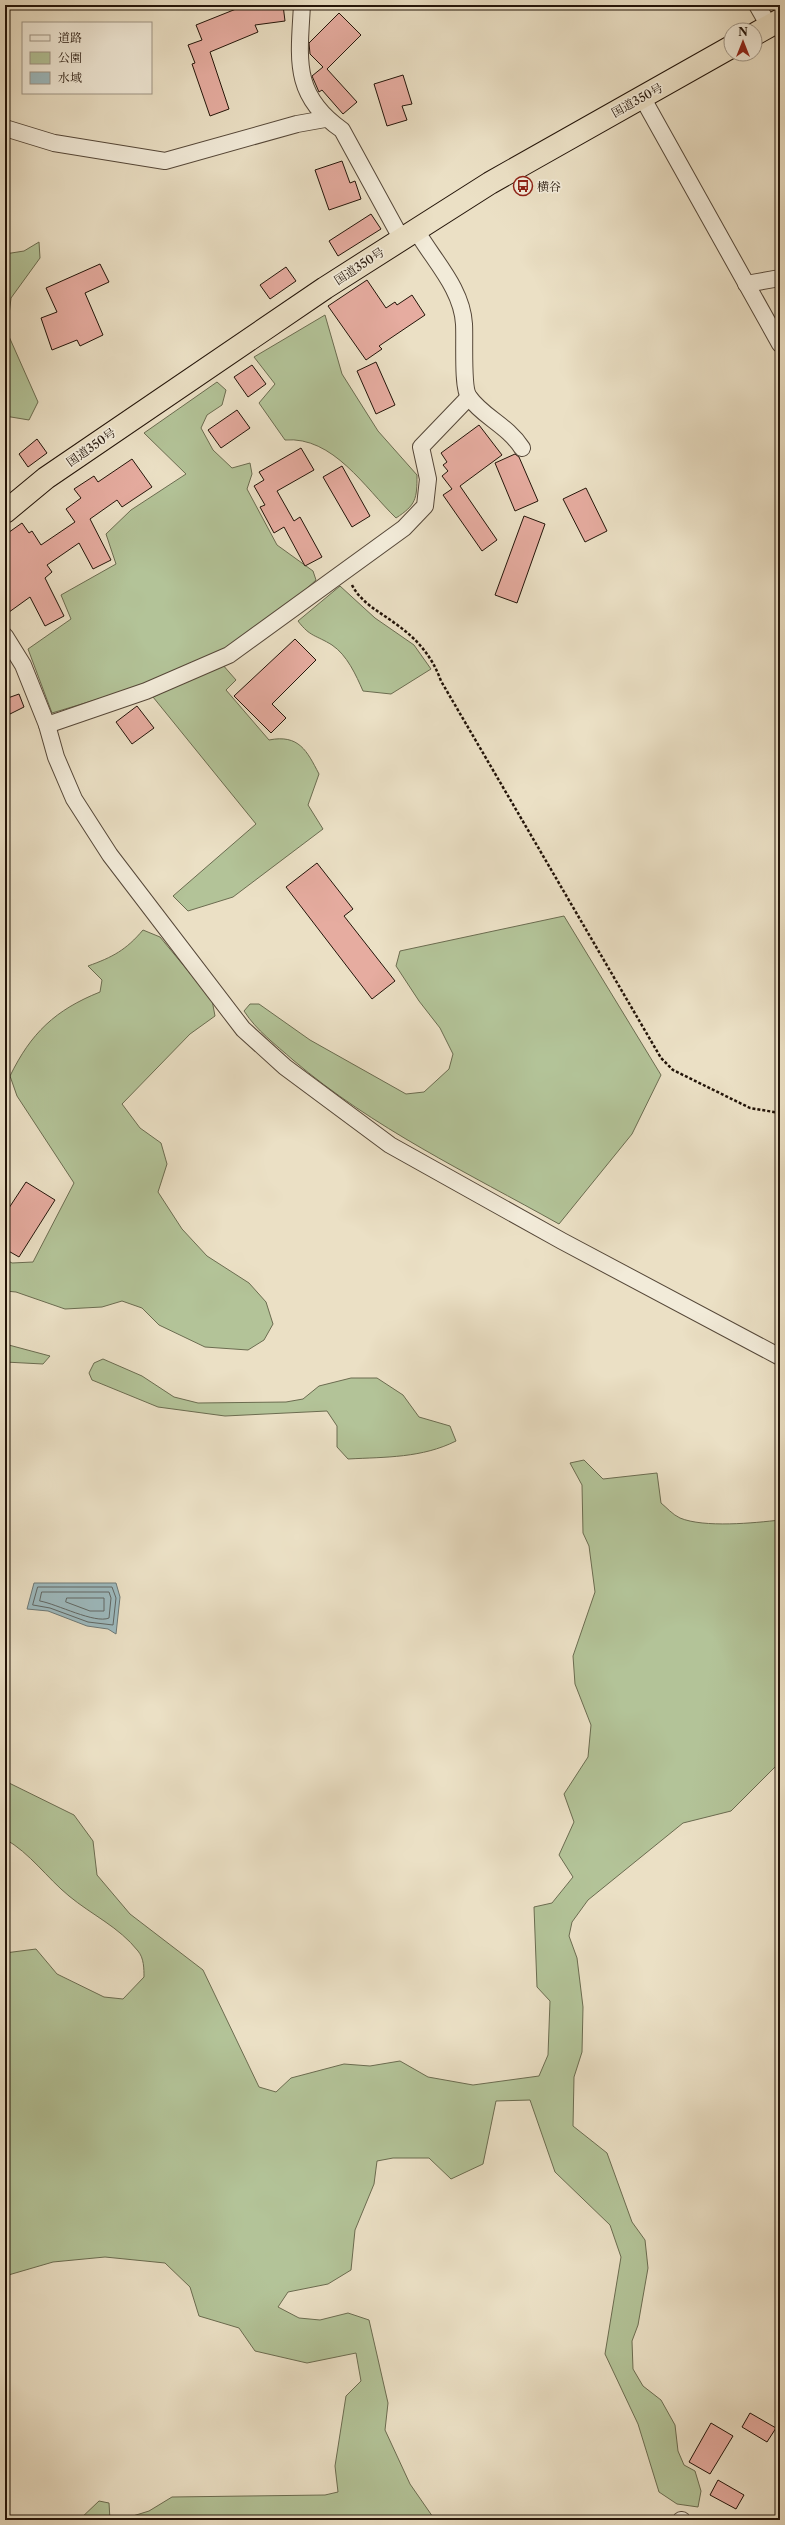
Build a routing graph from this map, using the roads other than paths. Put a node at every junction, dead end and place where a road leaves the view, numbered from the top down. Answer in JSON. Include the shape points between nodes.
{"nodes":[{"id":1,"x":302,"y":5,"type":"edge"},
{"id":2,"x":757,"y":5,"type":"edge"},
{"id":3,"x":768,"y":27,"type":"edge"},
{"id":4,"x":723,"y":52,"type":"edge"},
{"id":5,"x":642,"y":97,"type":"junction"},
{"id":6,"x":325,"y":119,"type":"junction"},
{"id":7,"x":5,"y":128,"type":"edge"},
{"id":8,"x":408,"y":234,"type":"junction"},
{"id":9,"x":780,"y":278,"type":"edge"},
{"id":10,"x":746,"y":284,"type":"junction"},
{"id":11,"x":780,"y":344,"type":"edge"},
{"id":12,"x":469,"y":397,"type":"junction"},
{"id":13,"x":522,"y":448,"type":"dead end"},
{"id":14,"x":5,"y":512,"type":"edge"},
{"id":15,"x":5,"y":636,"type":"edge"},
{"id":16,"x":47,"y":724,"type":"junction"},
{"id":17,"x":780,"y":1357,"type":"edge"}],
"edges":[{"from":1,"to":6,"type":"street","via":[[299,64],[304,88]]},
{"from":2,"to":3,"type":"street"},
{"from":4,"to":5,"type":"highway","name":"国道350号"},
{"from":5,"to":8,"type":"highway","name":"国道350号","via":[[490,183]]},
{"from":5,"to":10,"type":"street"},
{"from":6,"to":7,"type":"street","via":[[297,124],[165,162],[54,143]]},
{"from":6,"to":8,"type":"street","via":[[342,130]]},
{"from":8,"to":12,"type":"street","via":[[459,301],[464,322],[466,385]]},
{"from":8,"to":14,"type":"highway","name":"国道350号","via":[[46,478]]},
{"from":9,"to":10,"type":"street"},
{"from":10,"to":11,"type":"street"},
{"from":12,"to":13,"type":"street","via":[[513,434]]},
{"from":12,"to":16,"type":"street","via":[[421,448],[428,479],[425,506],[404,528],[229,655],[146,691]]},
{"from":15,"to":16,"type":"street","via":[[23,665]]},
{"from":16,"to":17,"type":"street","via":[[56,758],[74,799],[110,854],[243,1029],[285,1067],[390,1145]]}]}
